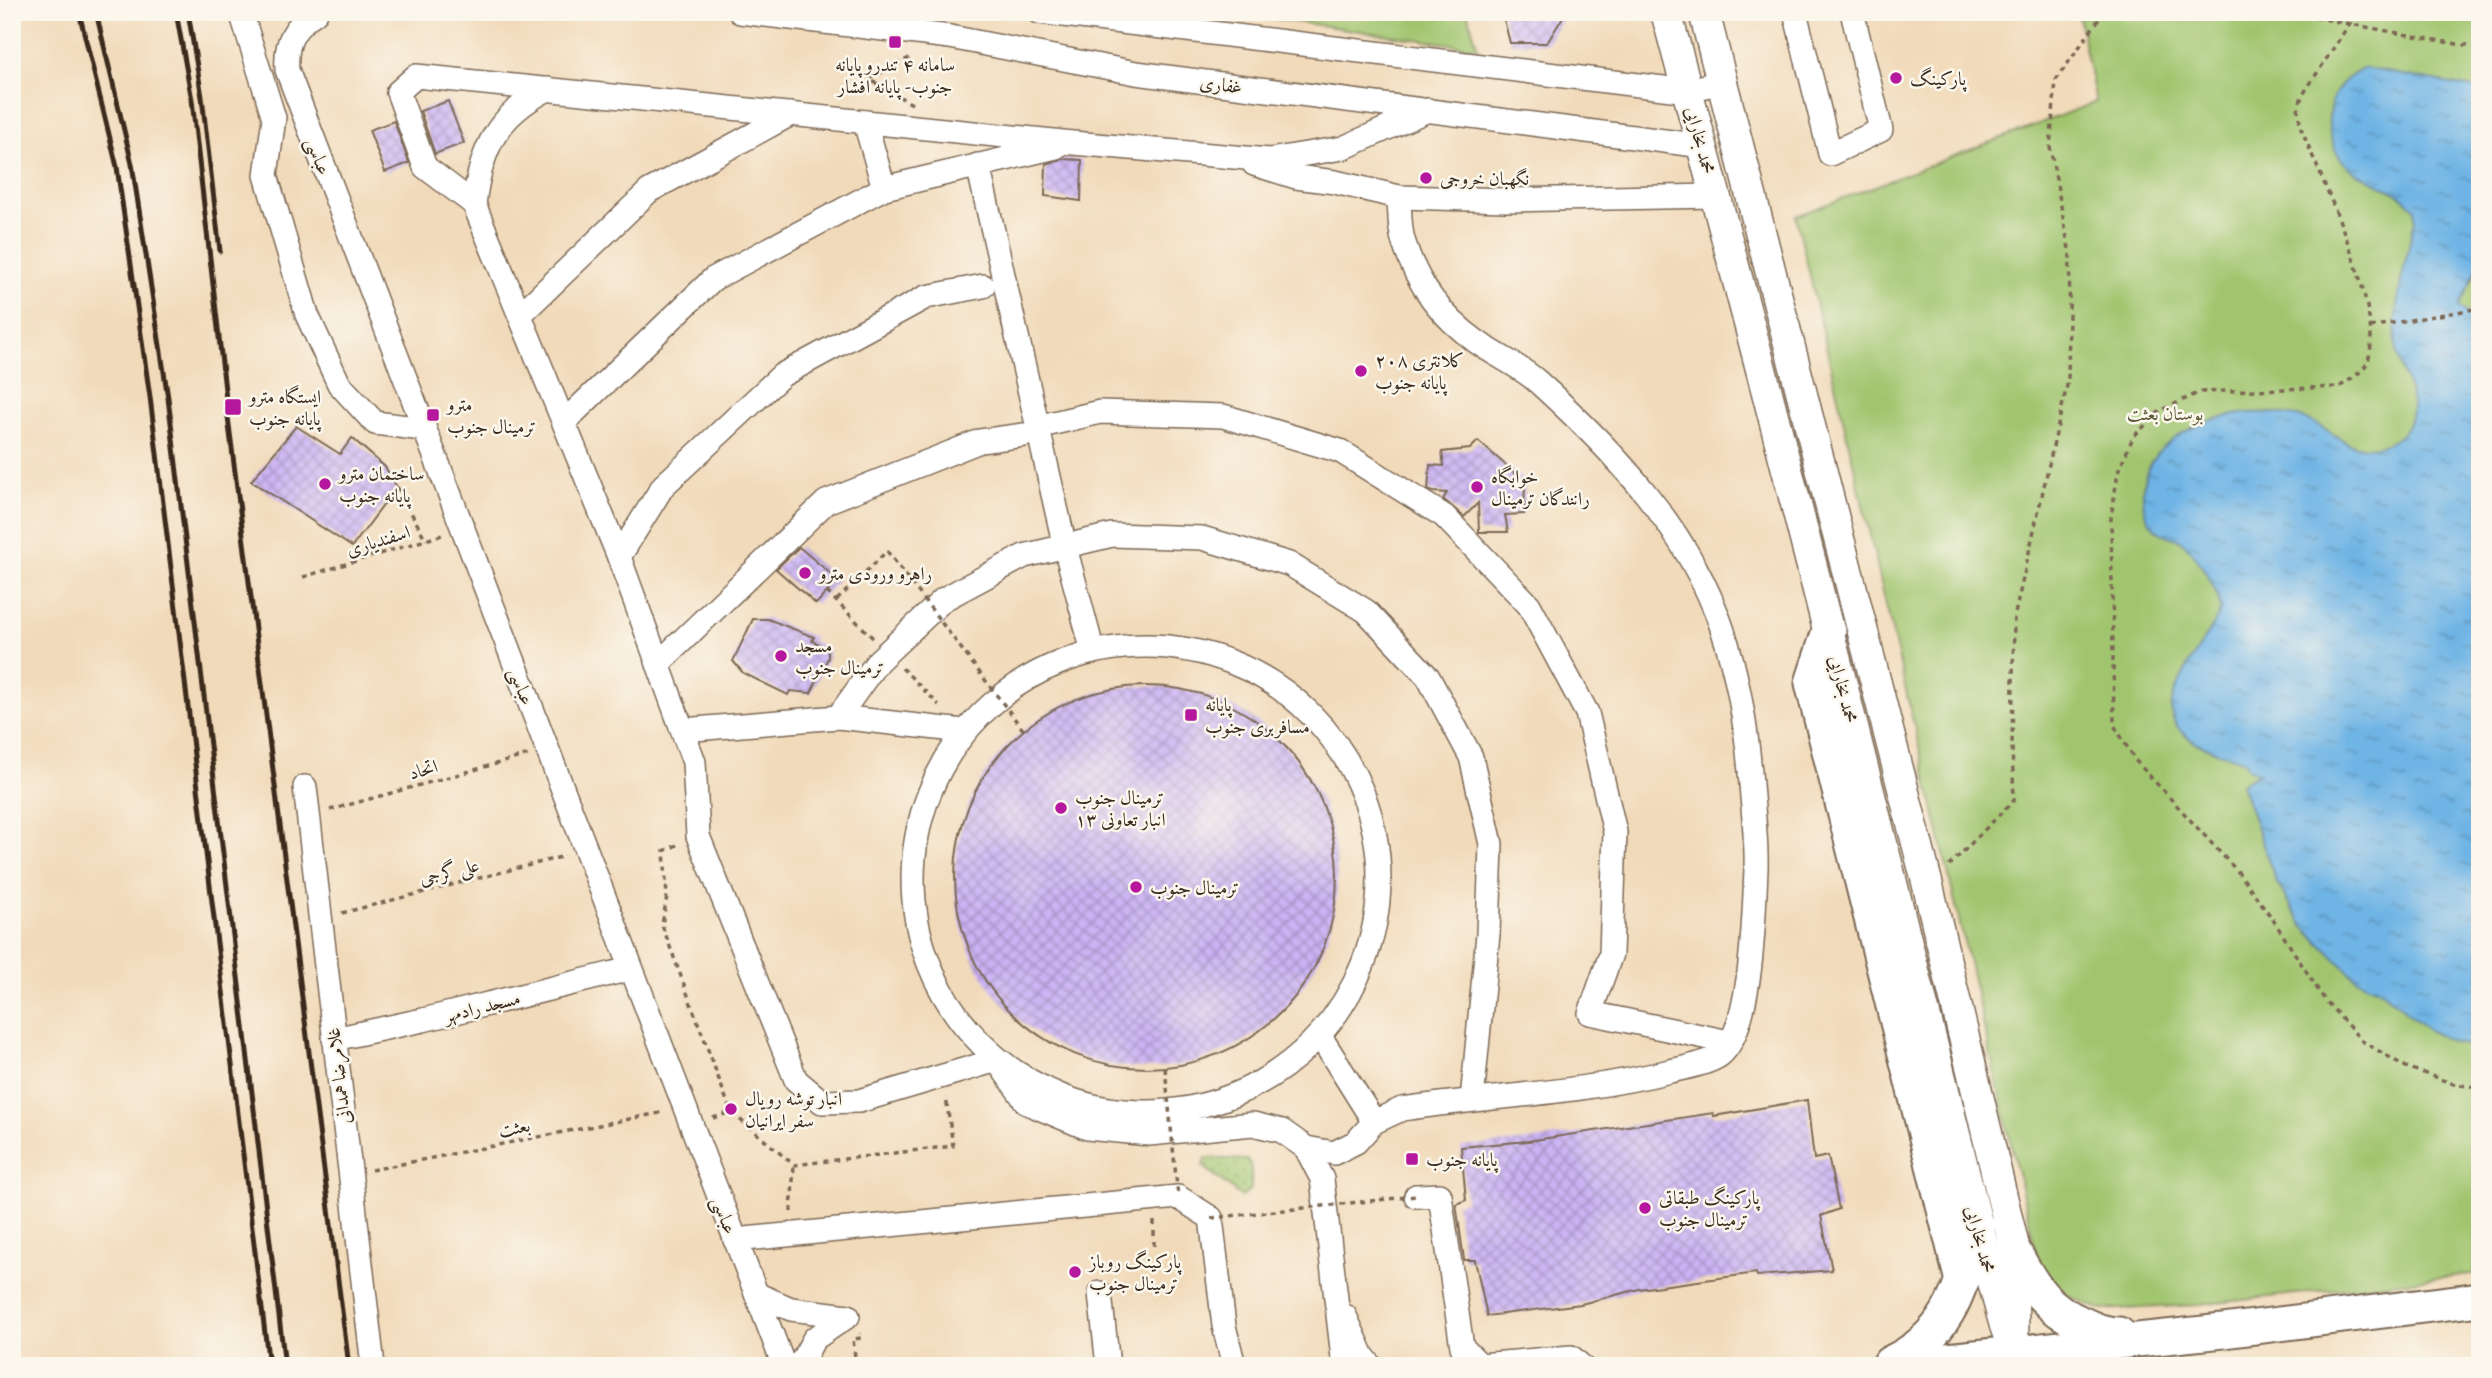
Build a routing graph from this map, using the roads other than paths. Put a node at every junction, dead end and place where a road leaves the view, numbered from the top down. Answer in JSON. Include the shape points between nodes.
{"nodes":[{"id":1,"x":241,"y":12,"type":"edge"},
{"id":2,"x":316,"y":12,"type":"edge"},
{"id":3,"x":740,"y":12,"type":"edge"},
{"id":4,"x":1039,"y":12,"type":"edge"},
{"id":5,"x":1666,"y":12,"type":"edge"},
{"id":6,"x":1704,"y":12,"type":"edge"},
{"id":7,"x":1795,"y":12,"type":"edge"},
{"id":8,"x":1852,"y":12,"type":"edge"},
{"id":9,"x":1134,"y":18,"type":"edge"},
{"id":10,"x":548,"y":89,"type":"junction"},
{"id":11,"x":1688,"y":91,"type":"junction"},
{"id":12,"x":1725,"y":92,"type":"junction"},
{"id":13,"x":1428,"y":110,"type":"junction"},
{"id":14,"x":790,"y":114,"type":"junction"},
{"id":15,"x":864,"y":122,"type":"junction"},
{"id":16,"x":1073,"y":143,"type":"junction"},
{"id":17,"x":1703,"y":146,"type":"junction"},
{"id":18,"x":1231,"y":156,"type":"junction"},
{"id":19,"x":978,"y":165,"type":"junction"},
{"id":20,"x":884,"y":188,"type":"junction"},
{"id":21,"x":1716,"y":196,"type":"junction"},
{"id":22,"x":1399,"y":197,"type":"junction"},
{"id":23,"x":474,"y":204,"type":"junction"},
{"id":24,"x":984,"y":286,"type":"dead end"},
{"id":25,"x":521,"y":314,"type":"junction"},
{"id":26,"x":564,"y":422,"type":"junction"},
{"id":27,"x":423,"y":429,"type":"junction"},
{"id":28,"x":1030,"y":431,"type":"junction"},
{"id":29,"x":1065,"y":547,"type":"junction"},
{"id":30,"x":619,"y":557,"type":"junction"},
{"id":31,"x":1829,"y":631,"type":"junction"},
{"id":32,"x":1093,"y":652,"type":"junction"},
{"id":33,"x":658,"y":664,"type":"junction"},
{"id":34,"x":838,"y":717,"type":"junction"},
{"id":35,"x":683,"y":730,"type":"junction"},
{"id":36,"x":964,"y":731,"type":"junction"},
{"id":37,"x":305,"y":787,"type":"dead end"},
{"id":38,"x":630,"y":969,"type":"junction"},
{"id":39,"x":1320,"y":1036,"type":"junction"},
{"id":40,"x":334,"y":1039,"type":"junction"},
{"id":41,"x":1730,"y":1042,"type":"junction"},
{"id":42,"x":998,"y":1060,"type":"junction"},
{"id":43,"x":1472,"y":1100,"type":"junction"},
{"id":44,"x":1374,"y":1122,"type":"junction"},
{"id":45,"x":1306,"y":1149,"type":"junction"},
{"id":46,"x":1416,"y":1196,"type":"road end"},
{"id":47,"x":1978,"y":1227,"type":"junction"},
{"id":48,"x":735,"y":1240,"type":"junction"},
{"id":49,"x":2016,"y":1255,"type":"junction"},
{"id":50,"x":1962,"y":1281,"type":"junction"},
{"id":51,"x":1100,"y":1293,"type":"dead end"},
{"id":52,"x":756,"y":1294,"type":"junction"},
{"id":53,"x":1336,"y":1296,"type":"junction"},
{"id":54,"x":2480,"y":1299,"type":"edge"},
{"id":55,"x":2223,"y":1331,"type":"junction"},
{"id":56,"x":2014,"y":1361,"type":"edge"},
{"id":57,"x":373,"y":1366,"type":"edge"},
{"id":58,"x":783,"y":1366,"type":"edge"},
{"id":59,"x":799,"y":1366,"type":"edge"},
{"id":60,"x":1108,"y":1366,"type":"edge"},
{"id":61,"x":1234,"y":1366,"type":"edge"},
{"id":62,"x":1344,"y":1366,"type":"edge"},
{"id":63,"x":1371,"y":1366,"type":"edge"},
{"id":64,"x":1581,"y":1366,"type":"edge"},
{"id":65,"x":1871,"y":1366,"type":"edge"},
{"id":66,"x":1889,"y":1366,"type":"edge"}],
"edges":[{"from":1,"to":27,"type":"street","via":[[274,118],[266,175],[307,315],[339,384],[375,423]]},
{"from":2,"to":27,"type":"street","name":"عباسی","via":[[295,30],[289,42],[287,70]]},
{"from":3,"to":13,"type":"street","name":"غفاری","via":[[950,37],[1136,73]]},
{"from":4,"to":9,"type":"street"},
{"from":5,"to":11,"type":"main road","name":"محمد بخارایی"},
{"from":6,"to":12,"type":"main road","name":"محمد بخارایی"},
{"from":7,"to":8,"type":"street","via":[[1830,154],[1881,130]]},
{"from":9,"to":11,"type":"street"},
{"from":10,"to":14,"type":"street"},
{"from":10,"to":23,"type":"street","via":[[525,101],[494,134],[484,152]]},
{"from":10,"to":23,"type":"street","via":[[416,76],[397,92],[425,167]]},
{"from":11,"to":12,"type":"street"},
{"from":11,"to":17,"type":"main road","name":"محمد بخارایی"},
{"from":12,"to":17,"type":"main road"},
{"from":12,"to":49,"type":"main road","name":"محمد بخارایی","via":[[1928,886]]},
{"from":13,"to":17,"type":"street","name":"غفاری"},
{"from":13,"to":18,"type":"street","via":[[1343,148],[1269,160]]},
{"from":14,"to":15,"type":"street"},
{"from":14,"to":25,"type":"street","via":[[649,191]]},
{"from":15,"to":16,"type":"street"},
{"from":15,"to":20,"type":"street"},
{"from":16,"to":18,"type":"street"},
{"from":16,"to":19,"type":"street"},
{"from":17,"to":21,"type":"main road","name":"محمد بخارایی"},
{"from":18,"to":22,"type":"street","via":[[1296,177]]},
{"from":19,"to":20,"type":"street"},
{"from":19,"to":28,"type":"street"},
{"from":20,"to":26,"type":"street","via":[[713,279]]},
{"from":21,"to":22,"type":"street"},
{"from":21,"to":31,"type":"main road","name":"محمد بخارایی"},
{"from":22,"to":41,"type":"street","via":[[1403,241],[1443,314],[1534,378],[1628,472],[1668,523],[1722,628],[1741,699],[1756,858],[1752,958]]},
{"from":23,"to":25,"type":"street"},
{"from":24,"to":30,"type":"street","via":[[926,298],[782,375],[663,486]]},
{"from":25,"to":26,"type":"street"},
{"from":26,"to":30,"type":"street"},
{"from":27,"to":38,"type":"street","name":"عباسی"},
{"from":28,"to":29,"type":"street"},
{"from":28,"to":33,"type":"street","via":[[980,441],[826,502]]},
{"from":28,"to":41,"type":"street","via":[[1100,412],[1223,416],[1340,452],[1444,516],[1529,605],[1587,713],[1615,832],[1611,954],[1590,1013]]},
{"from":29,"to":32,"type":"street"},
{"from":29,"to":34,"type":"street","via":[[1024,556],[944,599],[878,661]]},
{"from":29,"to":43,"type":"street","via":[[1112,536],[1202,538],[1289,564],[1366,611],[1428,677],[1471,757],[1491,844],[1488,934]]},
{"from":30,"to":33,"type":"street"},
{"from":31,"to":47,"type":"main road","name":"محمد بخارایی"},
{"from":31,"to":50,"type":"highway","via":[[1812,683]]},
{"from":32,"to":36,"type":"street","via":[[1045,668],[1001,696]]},
{"from":32,"to":39,"type":"street","via":[[1152,645],[1211,654],[1265,677],[1312,713],[1349,760],[1372,814],[1381,873],[1375,932],[1354,987]]},
{"from":33,"to":35,"type":"street"},
{"from":34,"to":35,"type":"street"},
{"from":34,"to":36,"type":"street"},
{"from":35,"to":42,"type":"street","via":[[694,762],[698,836],[796,1080],[822,1102],[859,1101]]},
{"from":36,"to":42,"type":"street","via":[[932,783],[915,842],[913,903],[927,962],[950,1005]]},
{"from":37,"to":40,"type":"street","name":"غلامرضا همدانی"},
{"from":38,"to":40,"type":"street","name":"مسجد رادمهر"},
{"from":38,"to":48,"type":"street","name":"عباسی"},
{"from":39,"to":42,"type":"street","via":[[1275,1074],[1233,1095],[1164,1112],[1104,1109],[1048,1092]]},
{"from":39,"to":44,"type":"street"},
{"from":40,"to":57,"type":"street","name":"غلامرضا همدانی"},
{"from":41,"to":43,"type":"street","via":[[1720,1055],[1631,1081]]},
{"from":42,"to":45,"type":"street","via":[[1027,1103],[1087,1128],[1149,1134],[1253,1124],[1282,1131]]},
{"from":43,"to":44,"type":"street","via":[[1402,1109]]},
{"from":44,"to":45,"type":"street","via":[[1356,1142],[1334,1153]]},
{"from":45,"to":53,"type":"street","via":[[1322,1179]]},
{"from":46,"to":64,"type":"street","via":[[1440,1195],[1462,1347],[1480,1365],[1570,1357]]},
{"from":47,"to":50,"type":"highway"},
{"from":47,"to":56,"type":"main road","name":"محمد بخارایی"},
{"from":48,"to":52,"type":"street","name":"عباسی"},
{"from":48,"to":61,"type":"street","via":[[1178,1197],[1211,1218],[1224,1326]]},
{"from":49,"to":55,"type":"highway","via":[[2030,1282],[2050,1305],[2107,1334]]},
{"from":49,"to":56,"type":"street"},
{"from":50,"to":65,"type":"highway","via":[[1934,1334],[1892,1363]]},
{"from":51,"to":60,"type":"street"},
{"from":52,"to":58,"type":"street","name":"عباسی"},
{"from":52,"to":59,"type":"street","via":[[791,1309],[848,1316],[814,1339]]},
{"from":53,"to":62,"type":"street"},
{"from":53,"to":63,"type":"street"},
{"from":54,"to":55,"type":"highway"},
{"from":55,"to":56,"type":"highway"},
{"from":56,"to":66,"type":"highway"}]}
